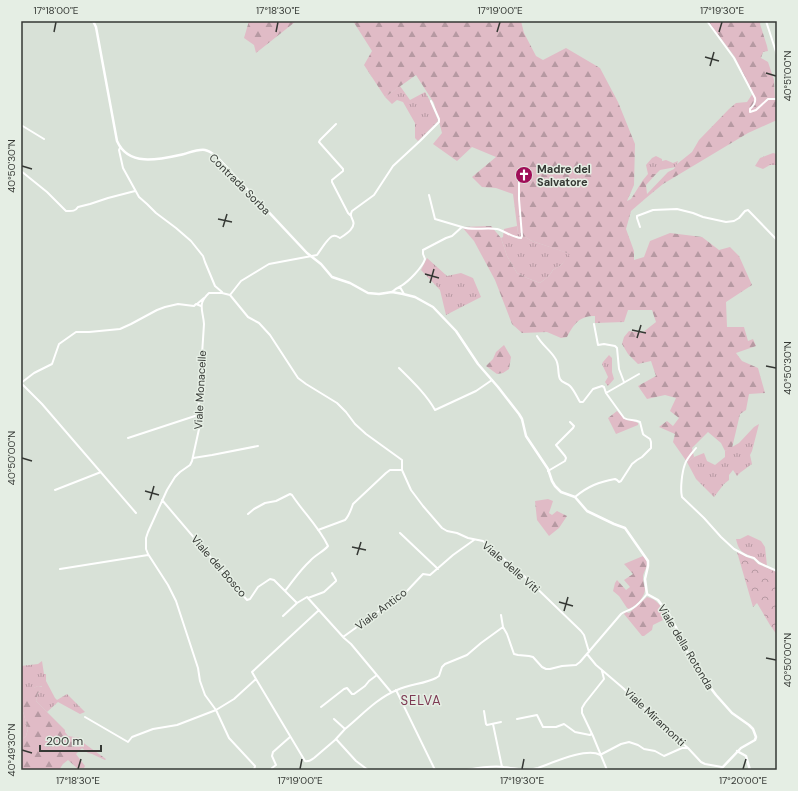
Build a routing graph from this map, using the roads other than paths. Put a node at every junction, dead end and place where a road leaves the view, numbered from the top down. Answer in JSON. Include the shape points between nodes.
{"nodes":[{"id":1,"x":94,"y":21,"type":"edge"},
{"id":2,"x":707,"y":21,"type":"edge"},
{"id":3,"x":766,"y":21,"type":"edge"},
{"id":4,"x":777,"y":55,"type":"edge"},
{"id":5,"x":777,"y":99,"type":"edge"},
{"id":6,"x":431,"y":101,"type":"dead end"},
{"id":7,"x":336,"y":124,"type":"dead end"},
{"id":8,"x":21,"y":125,"type":"edge"},
{"id":9,"x":44,"y":139,"type":"dead end"},
{"id":10,"x":120,"y":148,"type":"junction"},
{"id":11,"x":21,"y":172,"type":"edge"},
{"id":12,"x":519,"y":178,"type":"dead end"},
{"id":13,"x":135,"y":191,"type":"junction"},
{"id":14,"x":429,"y":195,"type":"dead end"},
{"id":15,"x":351,"y":216,"type":"junction"},
{"id":16,"x":462,"y":227,"type":"junction"},
{"id":17,"x":640,"y":227,"type":"dead end"},
{"id":18,"x":777,"y":240,"type":"edge"},
{"id":19,"x":310,"y":256,"type":"junction"},
{"id":20,"x":215,"y":286,"type":"junction"},
{"id":21,"x":400,"y":287,"type":"junction"},
{"id":22,"x":392,"y":292,"type":"junction"},
{"id":23,"x":210,"y":293,"type":"junction"},
{"id":24,"x":222,"y":293,"type":"junction"},
{"id":25,"x":404,"y":294,"type":"junction"},
{"id":26,"x":230,"y":295,"type":"junction"},
{"id":27,"x":205,"y":297,"type":"junction"},
{"id":28,"x":196,"y":304,"type":"junction"},
{"id":29,"x":201,"y":306,"type":"junction"},
{"id":30,"x":594,"y":324,"type":"dead end"},
{"id":31,"x":537,"y":336,"type":"dead end"},
{"id":32,"x":399,"y":368,"type":"dead end"},
{"id":33,"x":639,"y":374,"type":"dead end"},
{"id":34,"x":492,"y":380,"type":"junction"},
{"id":35,"x":624,"y":382,"type":"junction"},
{"id":36,"x":21,"y":383,"type":"edge"},
{"id":37,"x":606,"y":393,"type":"junction"},
{"id":38,"x":198,"y":414,"type":"junction"},
{"id":39,"x":570,"y":422,"type":"dead end"},
{"id":40,"x":128,"y":438,"type":"dead end"},
{"id":41,"x":258,"y":446,"type":"dead end"},
{"id":42,"x":696,"y":448,"type":"dead end"},
{"id":43,"x":193,"y":458,"type":"junction"},
{"id":44,"x":402,"y":470,"type":"junction"},
{"id":45,"x":548,"y":471,"type":"junction"},
{"id":46,"x":101,"y":472,"type":"junction"},
{"id":47,"x":55,"y":490,"type":"dead end"},
{"id":48,"x":575,"y":498,"type":"junction"},
{"id":49,"x":162,"y":500,"type":"junction"},
{"id":50,"x":136,"y":513,"type":"dead end"},
{"id":51,"x":248,"y":514,"type":"dead end"},
{"id":52,"x":318,"y":530,"type":"junction"},
{"id":53,"x":400,"y":533,"type":"dead end"},
{"id":54,"x":474,"y":540,"type":"junction"},
{"id":55,"x":148,"y":555,"type":"junction"},
{"id":56,"x":60,"y":569,"type":"dead end"},
{"id":57,"x":438,"y":569,"type":"junction"},
{"id":58,"x":777,"y":571,"type":"edge"},
{"id":59,"x":332,"y":573,"type":"dead end"},
{"id":60,"x":285,"y":591,"type":"junction"},
{"id":61,"x":647,"y":594,"type":"junction"},
{"id":62,"x":308,"y":598,"type":"junction"},
{"id":63,"x":297,"y":604,"type":"junction"},
{"id":64,"x":318,"y":610,"type":"junction"},
{"id":65,"x":501,"y":615,"type":"dead end"},
{"id":66,"x":283,"y":616,"type":"dead end"},
{"id":67,"x":503,"y":627,"type":"junction"},
{"id":68,"x":343,"y":637,"type":"junction"},
{"id":69,"x":587,"y":654,"type":"junction"},
{"id":70,"x":591,"y":659,"type":"joint"},
{"id":71,"x":602,"y":670,"type":"junction"},
{"id":72,"x":377,"y":674,"type":"junction"},
{"id":73,"x":256,"y":679,"type":"junction"},
{"id":74,"x":396,"y":690,"type":"junction"},
{"id":75,"x":391,"y":692,"type":"junction"},
{"id":76,"x":321,"y":707,"type":"dead end"},
{"id":77,"x":216,"y":710,"type":"junction"},
{"id":78,"x":484,"y":711,"type":"dead end"},
{"id":79,"x":86,"y":717,"type":"dead end"},
{"id":80,"x":517,"y":719,"type":"dead end"},
{"id":81,"x":334,"y":720,"type":"dead end"},
{"id":82,"x":501,"y":722,"type":"dead end"},
{"id":83,"x":493,"y":724,"type":"junction"},
{"id":84,"x":345,"y":729,"type":"junction"},
{"id":85,"x":591,"y":734,"type":"junction"},
{"id":86,"x":290,"y":737,"type":"junction"},
{"id":87,"x":336,"y":740,"type":"junction"},
{"id":88,"x":688,"y":748,"type":"junction"},
{"id":89,"x":738,"y":751,"type":"junction"},
{"id":90,"x":600,"y":755,"type":"junction"},
{"id":91,"x":502,"y":767,"type":"junction"},
{"id":92,"x":721,"y":769,"type":"edge"},
{"id":93,"x":254,"y":770,"type":"edge"},
{"id":94,"x":271,"y":770,"type":"edge"},
{"id":95,"x":368,"y":770,"type":"edge"},
{"id":96,"x":435,"y":770,"type":"edge"},
{"id":97,"x":466,"y":770,"type":"edge"},
{"id":98,"x":607,"y":770,"type":"edge"},
{"id":99,"x":750,"y":770,"type":"edge"}],
"edges":[{"from":1,"to":10,"type":"street"},
{"from":2,"to":5,"type":"street","via":[[734,58],[754,96],[756,102],[750,112],[768,99]]},
{"from":3,"to":4,"type":"street"},
{"from":6,"to":15,"type":"street","via":[[439,122],[393,166],[374,195],[352,211]]},
{"from":7,"to":15,"type":"street","via":[[319,142],[343,169],[332,182]]},
{"from":8,"to":9,"type":"street"},
{"from":10,"to":13,"type":"street","via":[[123,168]]},
{"from":10,"to":19,"type":"street","name":"Contrada Sorba","via":[[134,158],[147,160],[201,150],[211,152]]},
{"from":11,"to":13,"type":"street","via":[[66,211],[74,211],[78,207]]},
{"from":12,"to":16,"type":"street","via":[[521,238],[497,229]]},
{"from":13,"to":20,"type":"street","via":[[139,198],[191,241],[205,262]]},
{"from":14,"to":16,"type":"street","via":[[435,219]]},
{"from":15,"to":19,"type":"street","via":[[354,223],[346,234],[340,238],[332,236],[317,255]]},
{"from":16,"to":21,"type":"street","via":[[452,236],[424,250],[426,259]]},
{"from":17,"to":18,"type":"street","via":[[637,216],[653,210],[677,209],[726,222],[739,218],[748,210]]},
{"from":19,"to":22,"type":"street","name":"Contrada Sorba","via":[[332,277],[350,282],[368,293]]},
{"from":19,"to":26,"type":"street","via":[[269,264],[241,281]]},
{"from":20,"to":23,"type":"street"},
{"from":20,"to":24,"type":"street"},
{"from":21,"to":22,"type":"street"},
{"from":21,"to":25,"type":"street"},
{"from":22,"to":25,"type":"street","name":"Contrada Sorba"},
{"from":23,"to":24,"type":"street"},
{"from":23,"to":27,"type":"street"},
{"from":24,"to":26,"type":"street"},
{"from":25,"to":34,"type":"street","name":"Contrada Sorba","via":[[433,307],[456,331]]},
{"from":26,"to":44,"type":"street","name":"Viale delle Viti","via":[[248,317],[270,335],[298,378],[337,403],[366,434],[401,458]]},
{"from":27,"to":28,"type":"street"},
{"from":27,"to":29,"type":"street"},
{"from":28,"to":29,"type":"street"},
{"from":28,"to":36,"type":"street","via":[[165,307],[120,329],[76,332],[59,344],[52,364]]},
{"from":29,"to":38,"type":"street","name":"Viale Monacelle","via":[[204,324]]},
{"from":30,"to":35,"type":"street","via":[[598,345],[617,348],[619,369]]},
{"from":31,"to":37,"type":"street","via":[[556,358],[561,380],[571,387],[580,402],[583,402],[593,389],[602,386]]},
{"from":32,"to":34,"type":"street","via":[[424,394],[435,410],[476,391]]},
{"from":33,"to":35,"type":"street"},
{"from":34,"to":45,"type":"street","name":"Contrada Sorba","via":[[519,414],[526,436]]},
{"from":35,"to":37,"type":"street"},
{"from":36,"to":46,"type":"street"},
{"from":37,"to":48,"type":"street","via":[[624,418],[640,422],[642,434],[650,438],[651,448],[632,464],[621,482],[615,479],[597,483]]},
{"from":38,"to":40,"type":"street"},
{"from":38,"to":43,"type":"street","name":"Viale Monacelle","via":[[199,429]]},
{"from":39,"to":45,"type":"street","via":[[573,428],[556,445],[565,456],[565,461]]},
{"from":41,"to":43,"type":"street"},
{"from":42,"to":58,"type":"street","via":[[685,463],[682,497],[734,549]]},
{"from":43,"to":49,"type":"street","via":[[190,465],[173,480]]},
{"from":44,"to":52,"type":"street","via":[[390,470],[386,473],[353,504],[347,518]]},
{"from":44,"to":54,"type":"street","name":"Viale delle Viti","via":[[410,490],[442,528]]},
{"from":45,"to":48,"type":"street","name":"Contrada Sorba","via":[[560,492]]},
{"from":46,"to":47,"type":"street"},
{"from":46,"to":50,"type":"street"},
{"from":48,"to":61,"type":"street","name":"Contrada Sorba","via":[[587,511],[625,528],[648,561],[645,579]]},
{"from":49,"to":55,"type":"street","via":[[146,538]]},
{"from":49,"to":60,"type":"street","name":"Viale del Bosco","via":[[247,600],[258,587],[270,579]]},
{"from":51,"to":52,"type":"street","via":[[254,508],[290,494]]},
{"from":52,"to":60,"type":"street","via":[[328,546],[307,564]]},
{"from":53,"to":57,"type":"street"},
{"from":54,"to":57,"type":"street","name":"Viale Antico"},
{"from":54,"to":69,"type":"street","name":"Viale delle Viti","via":[[483,541],[522,574],[584,635]]},
{"from":55,"to":56,"type":"street"},
{"from":55,"to":77,"type":"street","via":[[174,596],[192,648],[200,682]]},
{"from":57,"to":68,"type":"street","name":"Viale Antico","via":[[430,575],[423,574],[407,591]]},
{"from":59,"to":62,"type":"street","via":[[336,581],[324,592]]},
{"from":60,"to":63,"type":"street","name":"Viale del Bosco"},
{"from":61,"to":69,"type":"street","via":[[631,609],[623,612]]},
{"from":61,"to":89,"type":"street","name":"Viale della Rotonda","via":[[658,600],[669,614],[690,658],[708,685],[732,713],[753,729],[755,740]]},
{"from":62,"to":63,"type":"street","via":[[305,597]]},
{"from":62,"to":64,"type":"street"},
{"from":63,"to":66,"type":"street"},
{"from":64,"to":68,"type":"street"},
{"from":64,"to":73,"type":"street","via":[[252,672]]},
{"from":65,"to":67,"type":"street"},
{"from":67,"to":69,"type":"street","via":[[514,654],[533,657],[546,669],[576,665]]},
{"from":67,"to":74,"type":"street","via":[[467,655],[445,664],[436,678]]},
{"from":68,"to":72,"type":"street"},
{"from":69,"to":70,"type":"street","name":"Viale delle Viti"},
{"from":70,"to":71,"type":"street","name":"Viale Miramonti"},
{"from":71,"to":85,"type":"street","via":[[604,679],[582,708]]},
{"from":71,"to":88,"type":"street","name":"Viale Miramonti"},
{"from":72,"to":75,"type":"street"},
{"from":72,"to":76,"type":"street","via":[[354,694],[347,688]]},
{"from":73,"to":77,"type":"street","via":[[234,699]]},
{"from":73,"to":86,"type":"street"},
{"from":74,"to":75,"type":"street"},
{"from":74,"to":96,"type":"street"},
{"from":75,"to":84,"type":"street"},
{"from":77,"to":79,"type":"street","via":[[177,725],[154,729],[132,737],[128,742]]},
{"from":77,"to":93,"type":"street","via":[[229,738],[255,766]]},
{"from":78,"to":83,"type":"street","via":[[486,724]]},
{"from":80,"to":85,"type":"street","via":[[537,714],[543,727],[564,724],[575,732]]},
{"from":81,"to":84,"type":"street"},
{"from":82,"to":83,"type":"street"},
{"from":83,"to":91,"type":"street"},
{"from":84,"to":87,"type":"street"},
{"from":85,"to":90,"type":"street"},
{"from":86,"to":87,"type":"street","via":[[308,762]]},
{"from":86,"to":94,"type":"street","via":[[273,752],[276,765]]},
{"from":87,"to":95,"type":"street"},
{"from":88,"to":90,"type":"street","via":[[664,756],[629,742]]},
{"from":88,"to":92,"type":"street","name":"Viale Miramonti","via":[[701,762]]},
{"from":89,"to":92,"type":"street"},
{"from":89,"to":99,"type":"street","via":[[746,756]]},
{"from":90,"to":91,"type":"street","via":[[597,753],[571,756],[531,769]]},
{"from":90,"to":98,"type":"street"},
{"from":91,"to":97,"type":"street"}]}
